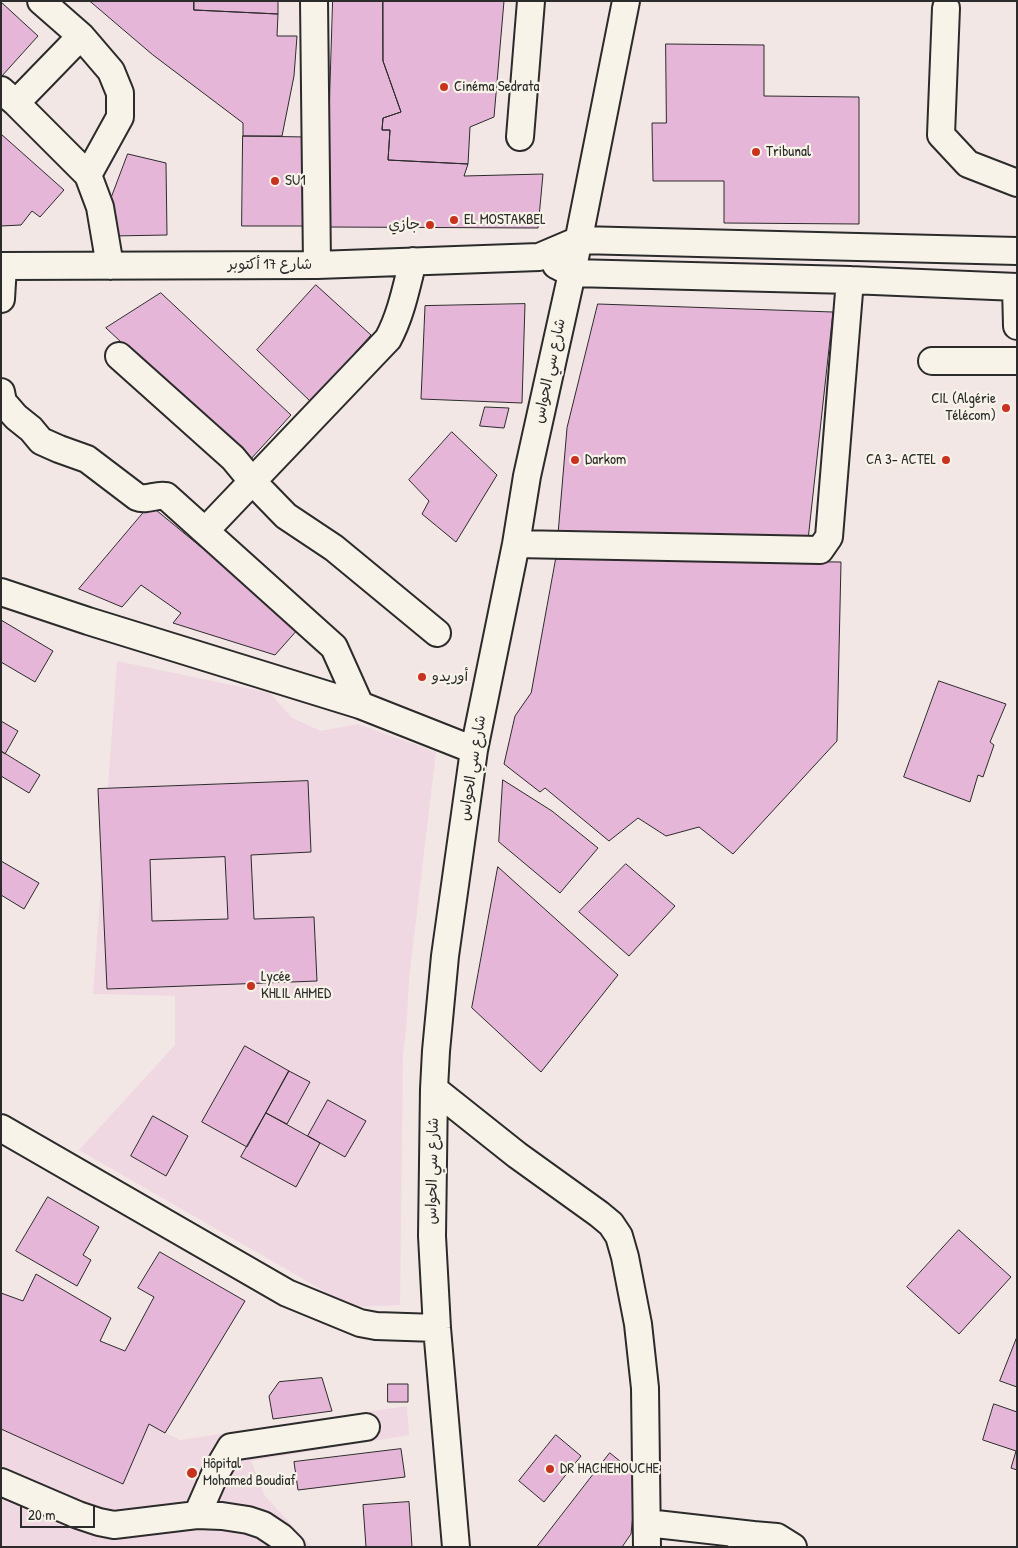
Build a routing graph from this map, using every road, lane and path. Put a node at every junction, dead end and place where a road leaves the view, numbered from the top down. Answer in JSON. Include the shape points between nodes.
{"nodes":[{"id":1,"x":41,"y":1,"type":"edge"},
{"id":2,"x":314,"y":1,"type":"edge"},
{"id":3,"x":531,"y":1,"type":"edge"},
{"id":4,"x":626,"y":1,"type":"edge"},
{"id":5,"x":946,"y":8,"type":"dead end"},
{"id":6,"x":81,"y":36,"type":"junction"},
{"id":7,"x":9,"y":97,"type":"edge"},
{"id":8,"x":520,"y":137,"type":"dead end"},
{"id":9,"x":88,"y":175,"type":"junction"},
{"id":10,"x":1017,"y":182,"type":"edge"},
{"id":11,"x":579,"y":240,"type":"junction"},
{"id":12,"x":1017,"y":251,"type":"edge"},
{"id":13,"x":540,"y":256,"type":"junction"},
{"id":14,"x":412,"y":261,"type":"junction"},
{"id":15,"x":317,"y":265,"type":"junction"},
{"id":16,"x":2,"y":266,"type":"edge"},
{"id":17,"x":110,"y":266,"type":"junction"},
{"id":18,"x":572,"y":273,"type":"junction"},
{"id":19,"x":850,"y":280,"type":"junction"},
{"id":20,"x":1016,"y":287,"type":"edge"},
{"id":21,"x":1,"y":299,"type":"edge"},
{"id":22,"x":1017,"y":326,"type":"edge"},
{"id":23,"x":119,"y":356,"type":"dead end"},
{"id":24,"x":932,"y":361,"type":"dead end"},
{"id":25,"x":1017,"y":361,"type":"edge"},
{"id":26,"x":1,"y":392,"type":"edge"},
{"id":27,"x":252,"y":481,"type":"junction"},
{"id":28,"x":205,"y":531,"type":"junction"},
{"id":29,"x":516,"y":544,"type":"junction"},
{"id":30,"x":1,"y":592,"type":"edge"},
{"id":31,"x":437,"y":633,"type":"dead end"},
{"id":32,"x":360,"y":704,"type":"junction"},
{"id":33,"x":474,"y":750,"type":"junction"},
{"id":34,"x":434,"y":1089,"type":"junction"},
{"id":35,"x":1,"y":1128,"type":"edge"},
{"id":36,"x":437,"y":1328,"type":"junction"},
{"id":37,"x":366,"y":1427,"type":"dead end"},
{"id":38,"x":1,"y":1482,"type":"edge"},
{"id":39,"x":196,"y":1515,"type":"junction"},
{"id":40,"x":647,"y":1535,"type":"edge"},
{"id":41,"x":747,"y":1541,"type":"edge"},
{"id":42,"x":291,"y":1547,"type":"edge"},
{"id":43,"x":456,"y":1547,"type":"edge"},
{"id":44,"x":793,"y":1547,"type":"edge"}],
"edges":[{"from":1,"to":6,"type":"street"},
{"from":2,"to":15,"type":"street"},
{"from":3,"to":8,"type":"street"},
{"from":4,"to":11,"type":"street","name":"شارع سي الحواس"},
{"from":5,"to":10,"type":"street","via":[[941,135],[968,164]]},
{"from":6,"to":7,"type":"street"},
{"from":6,"to":9,"type":"street","via":[[111,71],[120,93],[120,117]]},
{"from":7,"to":9,"type":"street"},
{"from":9,"to":17,"type":"street","via":[[100,207]]},
{"from":11,"to":12,"type":"street"},
{"from":11,"to":13,"type":"street"},
{"from":11,"to":18,"type":"street","name":"شارع سي الحواس"},
{"from":13,"to":14,"type":"street","name":"شارع 17 أكتوبر"},
{"from":13,"to":18,"type":"street"},
{"from":14,"to":15,"type":"street","name":"شارع 17 أكتوبر"},
{"from":14,"to":27,"type":"street","via":[[388,339]]},
{"from":15,"to":17,"type":"street","name":"شارع 17 أكتوبر"},
{"from":16,"to":17,"type":"street","name":"شارع 17 أكتوبر"},
{"from":16,"to":21,"type":"street"},
{"from":18,"to":19,"type":"street"},
{"from":18,"to":29,"type":"street","name":"شارع سي الحواس","via":[[527,476]]},
{"from":19,"to":20,"type":"street"},
{"from":19,"to":29,"type":"street","via":[[828,536],[820,550]]},
{"from":20,"to":22,"type":"street"},
{"from":23,"to":27,"type":"street","via":[[233,458]]},
{"from":24,"to":25,"type":"street"},
{"from":26,"to":28,"type":"street","via":[[3,402],[41,441],[87,460],[142,499],[166,496]]},
{"from":27,"to":28,"type":"street"},
{"from":27,"to":31,"type":"street","via":[[286,516],[334,548]]},
{"from":28,"to":32,"type":"street","via":[[334,647]]},
{"from":29,"to":33,"type":"street","name":"شارع سي الحواس"},
{"from":30,"to":32,"type":"street"},
{"from":32,"to":33,"type":"street"},
{"from":33,"to":34,"type":"street","name":"شارع سي الحواس","via":[[446,956]]},
{"from":34,"to":36,"type":"street","name":"شارع سي الحواس","via":[[432,1236]]},
{"from":34,"to":40,"type":"street","via":[[616,1230],[625,1258],[642,1355]]},
{"from":35,"to":36,"type":"street","via":[[288,1293],[360,1323]]},
{"from":36,"to":43,"type":"street","name":"شارع سي الحواس"},
{"from":37,"to":39,"type":"street","via":[[231,1447]]},
{"from":38,"to":39,"type":"street","via":[[78,1515],[114,1525]]},
{"from":39,"to":42,"type":"street","via":[[222,1516],[263,1525]]},
{"from":40,"to":41,"type":"street"},
{"from":41,"to":44,"type":"street","via":[[777,1537]]}]}
